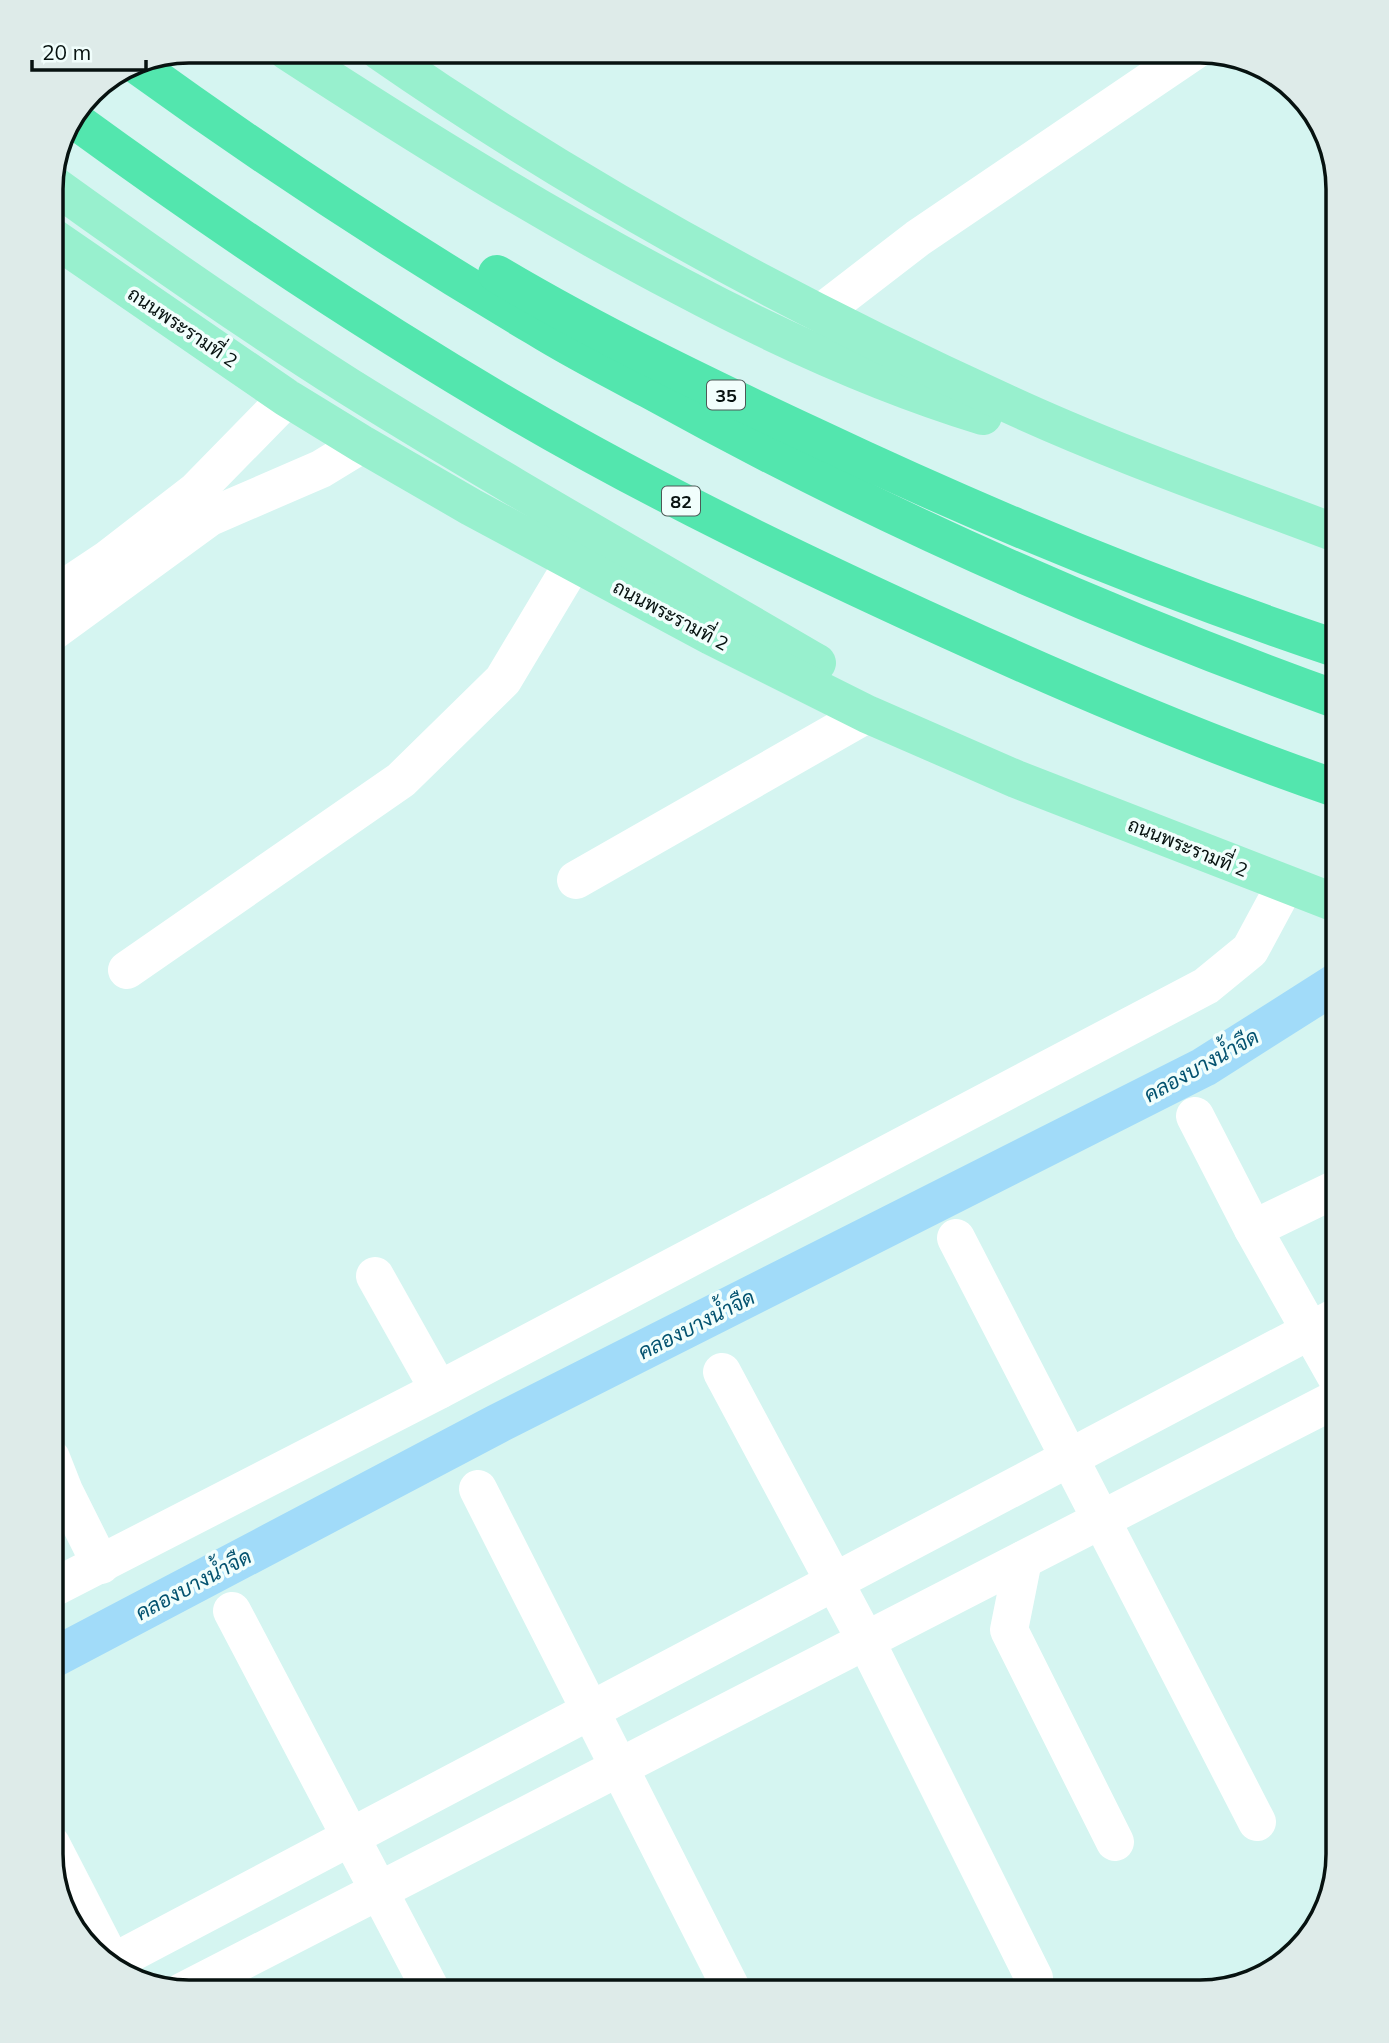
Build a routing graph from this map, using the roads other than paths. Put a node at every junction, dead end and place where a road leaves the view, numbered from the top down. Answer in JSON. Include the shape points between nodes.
{"nodes":[{"id":1,"x":306,"y":63,"type":"edge"},
{"id":2,"x":396,"y":63,"type":"edge"},
{"id":3,"x":1176,"y":63,"type":"edge"},
{"id":4,"x":167,"y":65,"type":"edge"},
{"id":5,"x":145,"y":71,"type":"edge"},
{"id":6,"x":81,"y":125,"type":"edge"},
{"id":7,"x":77,"y":131,"type":"edge"},
{"id":8,"x":63,"y":191,"type":"edge"},
{"id":9,"x":63,"y":244,"type":"edge"},
{"id":10,"x":818,"y":314,"type":"junction"},
{"id":11,"x":288,"y":398,"type":"junction"},
{"id":12,"x":362,"y":444,"type":"junction"},
{"id":13,"x":1169,"y":472,"type":"junction"},
{"id":14,"x":1326,"y":530,"type":"edge"},
{"id":15,"x":573,"y":563,"type":"junction"},
{"id":16,"x":63,"y":589,"type":"edge"},
{"id":17,"x":63,"y":624,"type":"edge"},
{"id":18,"x":1326,"y":645,"type":"edge"},
{"id":19,"x":1326,"y":696,"type":"edge"},
{"id":20,"x":867,"y":714,"type":"junction"},
{"id":21,"x":1326,"y":774,"type":"edge"},
{"id":22,"x":1016,"y":779,"type":"junction"},
{"id":23,"x":1326,"y":785,"type":"edge"},
{"id":24,"x":576,"y":880,"type":"dead end"},
{"id":25,"x":1285,"y":885,"type":"junction"},
{"id":26,"x":1326,"y":900,"type":"edge"},
{"id":27,"x":127,"y":970,"type":"dead end"},
{"id":28,"x":1195,"y":1116,"type":"dead end"},
{"id":29,"x":1326,"y":1194,"type":"edge"},
{"id":30,"x":1253,"y":1229,"type":"junction"},
{"id":31,"x":956,"y":1238,"type":"dead end"},
{"id":32,"x":375,"y":1276,"type":"dead end"},
{"id":33,"x":1325,"y":1324,"type":"edge"},
{"id":34,"x":722,"y":1372,"type":"dead end"},
{"id":35,"x":439,"y":1390,"type":"junction"},
{"id":36,"x":1326,"y":1404,"type":"edge"},
{"id":37,"x":1069,"y":1458,"type":"junction"},
{"id":38,"x":63,"y":1488,"type":"edge"},
{"id":39,"x":478,"y":1489,"type":"dead end"},
{"id":40,"x":1102,"y":1519,"type":"junction"},
{"id":41,"x":1023,"y":1560,"type":"junction"},
{"id":42,"x":101,"y":1565,"type":"junction"},
{"id":43,"x":834,"y":1582,"type":"junction"},
{"id":44,"x":63,"y":1583,"type":"edge"},
{"id":45,"x":232,"y":1611,"type":"dead end"},
{"id":46,"x":866,"y":1641,"type":"junction"},
{"id":47,"x":590,"y":1711,"type":"junction"},
{"id":48,"x":620,"y":1766,"type":"junction"},
{"id":49,"x":1257,"y":1822,"type":"dead end"},
{"id":50,"x":349,"y":1837,"type":"junction"},
{"id":51,"x":1115,"y":1842,"type":"dead end"},
{"id":52,"x":64,"y":1869,"type":"edge"},
{"id":53,"x":379,"y":1890,"type":"junction"},
{"id":54,"x":103,"y":1946,"type":"edge"},
{"id":55,"x":122,"y":1960,"type":"edge"},
{"id":56,"x":1034,"y":1978,"type":"dead end"},
{"id":57,"x":205,"y":1980,"type":"edge"},
{"id":58,"x":426,"y":1980,"type":"edge"},
{"id":59,"x":727,"y":1980,"type":"edge"}],
"edges":[{"from":1,"to":13,"type":"main road","via":[[520,199],[748,322],[857,371],[964,410]]},
{"from":2,"to":10,"type":"main road","via":[[565,170]]},
{"from":3,"to":10,"type":"street","via":[[918,238]]},
{"from":4,"to":18,"type":"highway","number":"35","via":[[333,174],[533,295],[735,400],[925,489],[1123,571]]},
{"from":5,"to":19,"type":"highway","via":[[367,222],[537,329],[729,434],[1026,575]]},
{"from":6,"to":23,"type":"highway","number":"82","via":[[356,314],[520,414],[667,495],[1100,699]]},
{"from":7,"to":21,"type":"highway","via":[[368,328],[526,421],[743,525],[1204,730]]},
{"from":8,"to":22,"type":"main road","via":[[347,385]]},
{"from":9,"to":11,"type":"main road","name":"ถนนพระรามที่ 2"},
{"from":10,"to":13,"type":"main road","via":[[1007,404]]},
{"from":11,"to":12,"type":"main road","name":"ถนนพระรามที่ 2"},
{"from":11,"to":16,"type":"street","via":[[196,491]]},
{"from":12,"to":15,"type":"main road","name":"ถนนพระรามที่ 2"},
{"from":12,"to":17,"type":"street","via":[[321,469],[210,517]]},
{"from":13,"to":14,"type":"main road"},
{"from":15,"to":20,"type":"main road","name":"ถนนพระรามที่ 2"},
{"from":15,"to":27,"type":"street","via":[[503,680],[401,780]]},
{"from":20,"to":22,"type":"main road","name":"ถนนพระรามที่ 2"},
{"from":20,"to":24,"type":"street"},
{"from":22,"to":25,"type":"main road","name":"ถนนพระรามที่ 2"},
{"from":25,"to":26,"type":"main road","name":"ถนนพระรามที่ 2"},
{"from":25,"to":35,"type":"street","via":[[1250,950],[1206,986]]},
{"from":28,"to":30,"type":"street"},
{"from":29,"to":30,"type":"street"},
{"from":30,"to":33,"type":"street"},
{"from":31,"to":37,"type":"street"},
{"from":32,"to":35,"type":"street"},
{"from":33,"to":37,"type":"street"},
{"from":34,"to":43,"type":"street"},
{"from":35,"to":42,"type":"street"},
{"from":36,"to":40,"type":"street"},
{"from":37,"to":40,"type":"street"},
{"from":37,"to":43,"type":"street"},
{"from":38,"to":42,"type":"street"},
{"from":39,"to":47,"type":"street"},
{"from":40,"to":41,"type":"street"},
{"from":40,"to":49,"type":"street"},
{"from":41,"to":46,"type":"street"},
{"from":41,"to":51,"type":"street","via":[[1009,1630]]},
{"from":42,"to":44,"type":"street"},
{"from":43,"to":46,"type":"street"},
{"from":43,"to":47,"type":"street"},
{"from":45,"to":50,"type":"street"},
{"from":46,"to":48,"type":"street"},
{"from":46,"to":56,"type":"street"},
{"from":47,"to":48,"type":"street"},
{"from":47,"to":50,"type":"street"},
{"from":48,"to":53,"type":"street"},
{"from":48,"to":59,"type":"street"},
{"from":50,"to":53,"type":"street"},
{"from":50,"to":55,"type":"street"},
{"from":52,"to":54,"type":"street"},
{"from":53,"to":57,"type":"street"},
{"from":53,"to":58,"type":"street"}]}
